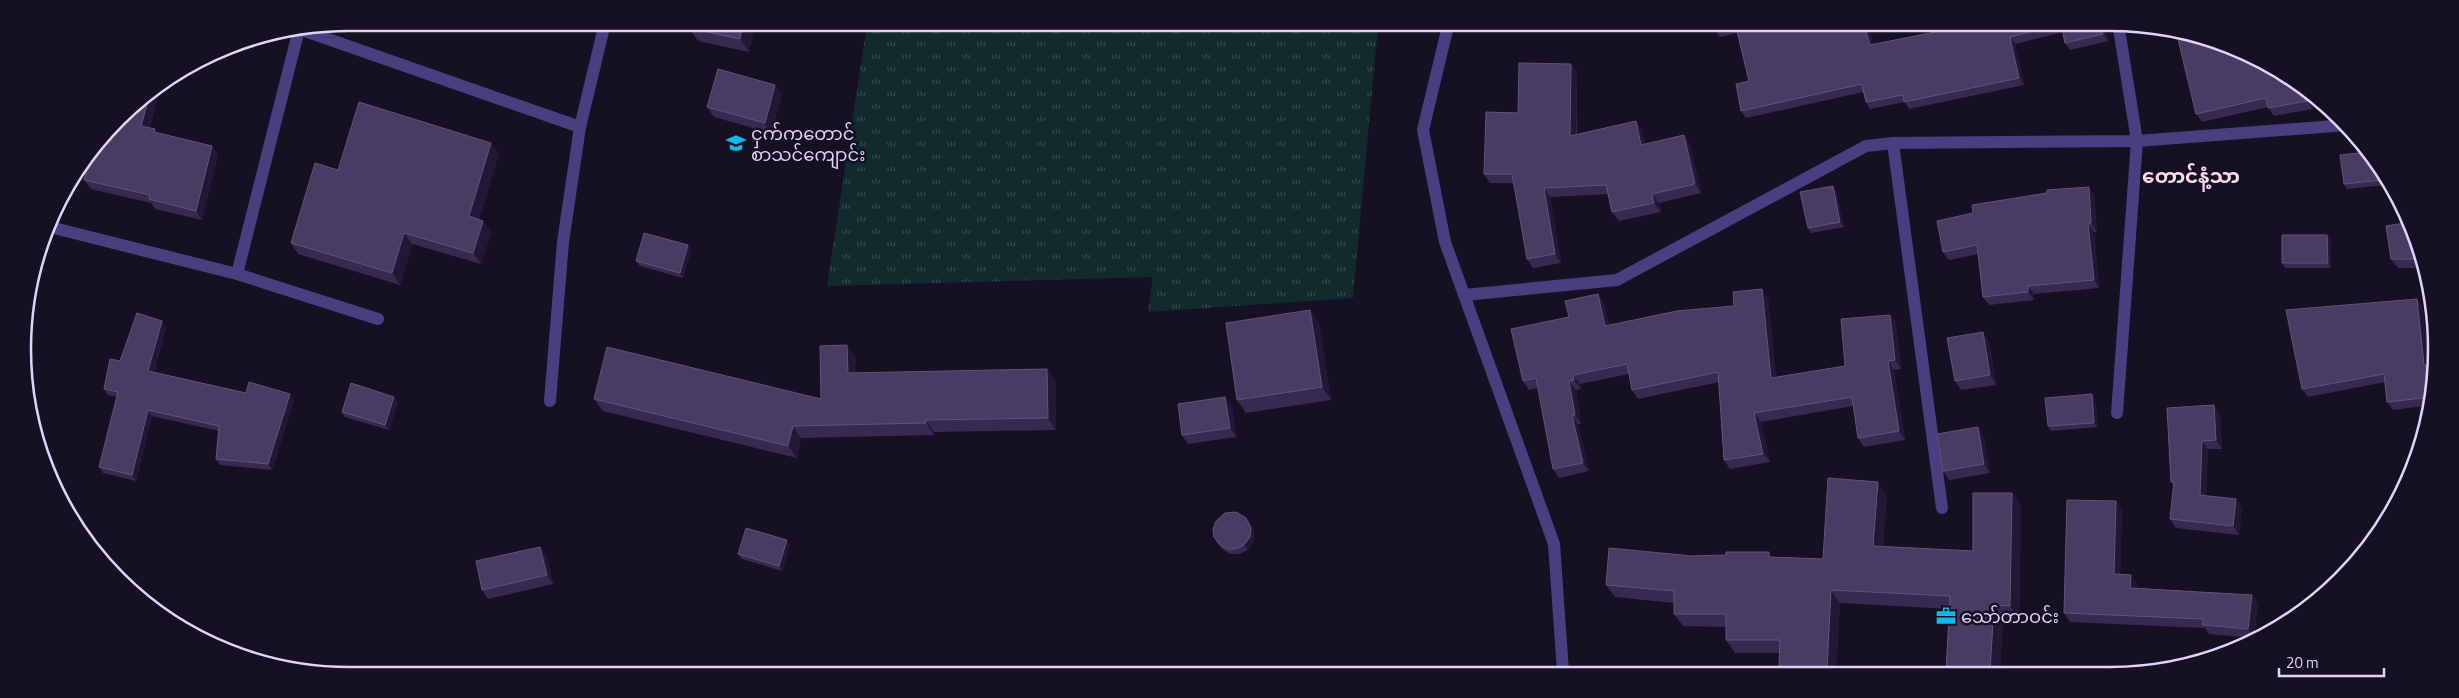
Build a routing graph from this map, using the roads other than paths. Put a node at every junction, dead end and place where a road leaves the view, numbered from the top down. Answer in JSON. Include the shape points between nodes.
{"nodes":[{"id":1,"x":603,"y":31,"type":"edge"},
{"id":2,"x":1447,"y":31,"type":"edge"},
{"id":3,"x":2122,"y":32,"type":"edge"},
{"id":4,"x":313,"y":33,"type":"edge"},
{"id":5,"x":297,"y":36,"type":"edge"},
{"id":6,"x":2337,"y":126,"type":"edge"},
{"id":7,"x":580,"y":127,"type":"junction"},
{"id":8,"x":2137,"y":141,"type":"junction"},
{"id":9,"x":1893,"y":143,"type":"junction"},
{"id":10,"x":55,"y":228,"type":"edge"},
{"id":11,"x":237,"y":274,"type":"junction"},
{"id":12,"x":1464,"y":295,"type":"junction"},
{"id":13,"x":378,"y":319,"type":"dead end"},
{"id":14,"x":550,"y":401,"type":"dead end"},
{"id":15,"x":2117,"y":413,"type":"dead end"},
{"id":16,"x":1942,"y":508,"type":"dead end"},
{"id":17,"x":1563,"y":667,"type":"edge"}],
"edges":[{"from":1,"to":7,"type":"street"},
{"from":2,"to":12,"type":"street","via":[[1423,130],[1445,242]]},
{"from":3,"to":8,"type":"street"},
{"from":4,"to":7,"type":"street"},
{"from":5,"to":11,"type":"street"},
{"from":6,"to":8,"type":"street"},
{"from":7,"to":14,"type":"street","via":[[563,242]]},
{"from":8,"to":9,"type":"street"},
{"from":8,"to":15,"type":"street"},
{"from":9,"to":12,"type":"street","via":[[1866,146],[1616,280]]},
{"from":9,"to":16,"type":"street"},
{"from":10,"to":11,"type":"street"},
{"from":11,"to":13,"type":"street"},
{"from":12,"to":17,"type":"street","via":[[1554,544]]}]}
